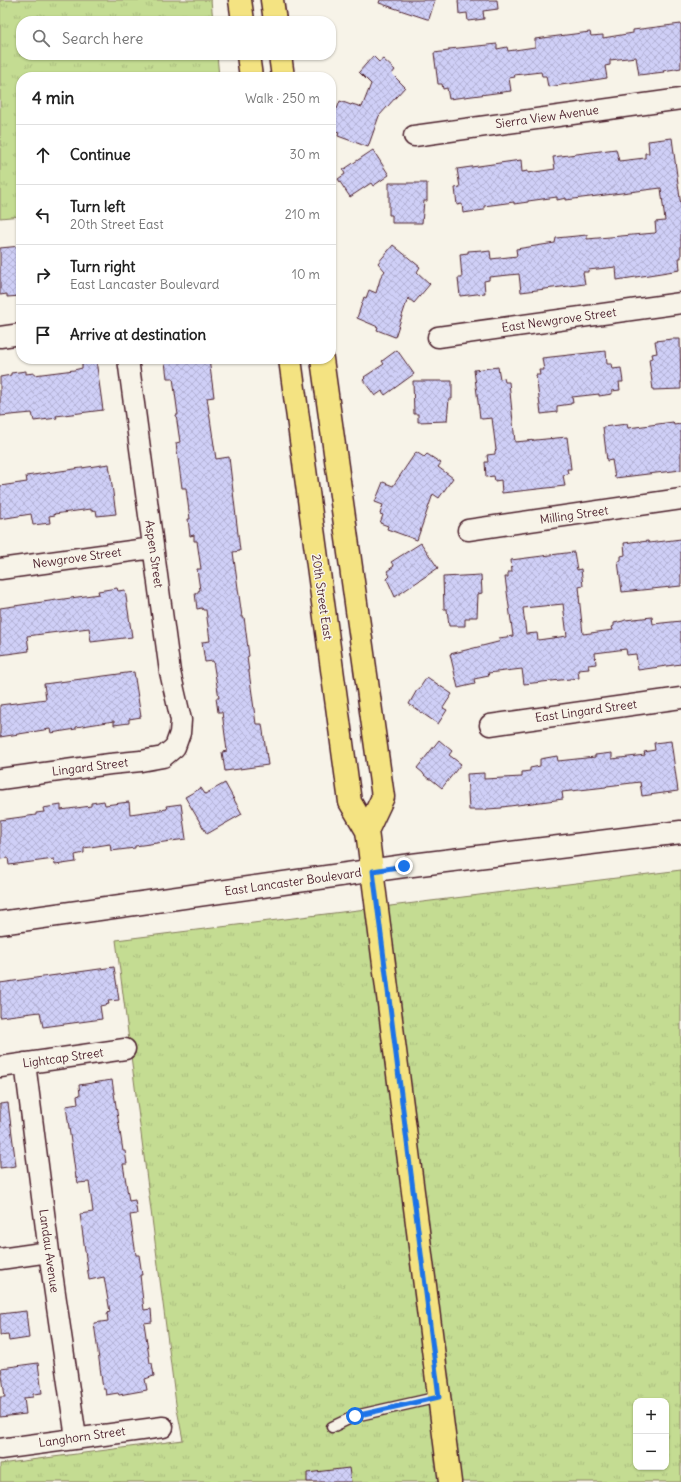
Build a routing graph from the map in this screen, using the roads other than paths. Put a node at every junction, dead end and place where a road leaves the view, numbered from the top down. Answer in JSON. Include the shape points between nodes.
{"nodes":[{"id":1,"x":240,"y":0,"type":"edge"},
{"id":2,"x":272,"y":0,"type":"edge"},
{"id":3,"x":242,"y":16,"type":"edge"},
{"id":4,"x":274,"y":16,"type":"edge"},
{"id":5,"x":249,"y":60,"type":"edge"},
{"id":6,"x":281,"y":60,"type":"edge"},
{"id":7,"x":250,"y":72,"type":"edge"},
{"id":8,"x":282,"y":72,"type":"edge"},
{"id":9,"x":681,"y":99,"type":"edge"},
{"id":10,"x":414,"y":136,"type":"dead end"},
{"id":11,"x":681,"y":303,"type":"edge"},
{"id":12,"x":16,"y":335,"type":"edge"},
{"id":13,"x":0,"y":337,"type":"edge"},
{"id":14,"x":438,"y":337,"type":"dead end"},
{"id":15,"x":129,"y":364,"type":"edge"},
{"id":16,"x":291,"y":364,"type":"edge"},
{"id":17,"x":323,"y":364,"type":"edge"},
{"id":18,"x":681,"y":499,"type":"edge"},
{"id":19,"x":468,"y":530,"type":"dead end"},
{"id":20,"x":153,"y":548,"type":"junction"},
{"id":21,"x":0,"y":569,"type":"edge"},
{"id":22,"x":681,"y":698,"type":"edge"},
{"id":23,"x":490,"y":725,"type":"dead end"},
{"id":24,"x":175,"y":747,"type":"joint"},
{"id":25,"x":0,"y":779,"type":"edge"},
{"id":26,"x":367,"y":831,"type":"junction"},
{"id":27,"x":681,"y":832,"type":"edge"},
{"id":28,"x":373,"y":871,"type":"junction"},
{"id":29,"x":0,"y":923,"type":"edge"},
{"id":30,"x":125,"y":1050,"type":"dead end"},
{"id":31,"x":25,"y":1063,"type":"junction"},
{"id":32,"x":0,"y":1067,"type":"edge"},
{"id":33,"x":49,"y":1252,"type":"junction"},
{"id":34,"x":0,"y":1259,"type":"edge"},
{"id":35,"x":439,"y":1397,"type":"junction"},
{"id":36,"x":163,"y":1427,"type":"dead end"},
{"id":37,"x":332,"y":1427,"type":"dead end"},
{"id":38,"x":76,"y":1438,"type":"junction"},
{"id":39,"x":0,"y":1448,"type":"edge"},
{"id":40,"x":450,"y":1482,"type":"edge"}],
"edges":[{"from":1,"to":3,"type":"main road"},
{"from":2,"to":4,"type":"main road"},
{"from":5,"to":7,"type":"main road"},
{"from":6,"to":8,"type":"main road"},
{"from":9,"to":10,"type":"street","name":"Sierra View Avenue"},
{"from":11,"to":14,"type":"street","name":"East Newgrove Street"},
{"from":12,"to":13,"type":"street"},
{"from":15,"to":20,"type":"street","name":"Aspen Street"},
{"from":16,"to":26,"type":"main road","name":"20th Street East","via":[[350,802]]},
{"from":17,"to":26,"type":"main road","via":[[383,797]]},
{"from":18,"to":19,"type":"street","name":"Milling Street"},
{"from":20,"to":21,"type":"street","name":"Newgrove Street"},
{"from":20,"to":24,"type":"street","name":"Aspen Street","via":[[170,672],[181,720]]},
{"from":22,"to":23,"type":"street","name":"East Lingard Street"},
{"from":24,"to":25,"type":"street","name":"Lingard Street","via":[[163,757]]},
{"from":26,"to":28,"type":"main road","name":"20th Street East"},
{"from":27,"to":28,"type":"main road","name":"East Lancaster Boulevard"},
{"from":28,"to":29,"type":"main road","name":"East Lancaster Boulevard"},
{"from":28,"to":35,"type":"main road","name":"20th Street East"},
{"from":30,"to":31,"type":"street","name":"Lightcap Street"},
{"from":31,"to":32,"type":"street","name":"Lightcap Street"},
{"from":31,"to":33,"type":"street","name":"Landau Avenue"},
{"from":33,"to":34,"type":"street"},
{"from":33,"to":38,"type":"street","name":"Landau Avenue"},
{"from":35,"to":37,"type":"lane","via":[[355,1416]]},
{"from":35,"to":40,"type":"main road","name":"20th Street East"},
{"from":36,"to":38,"type":"street","name":"Langhorn Street"},
{"from":38,"to":39,"type":"street","name":"Langhorn Street"}]}
